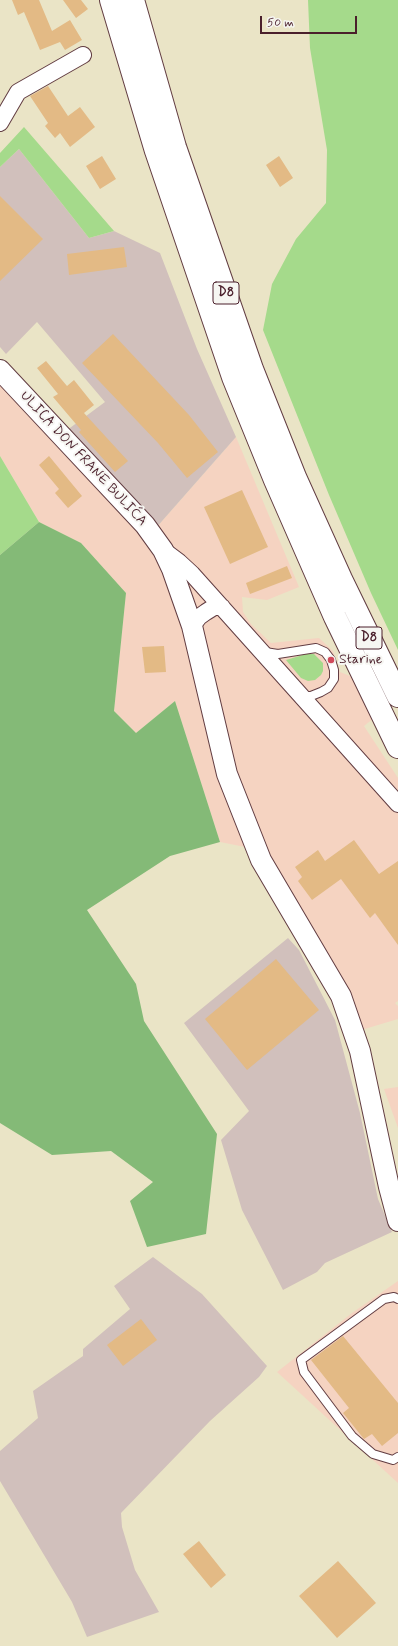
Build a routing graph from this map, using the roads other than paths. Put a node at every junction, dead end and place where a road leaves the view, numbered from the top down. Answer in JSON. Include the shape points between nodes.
{"nodes":[{"id":1,"x":111,"y":0,"type":"edge"},
{"id":2,"x":134,"y":0,"type":"edge"},
{"id":3,"x":83,"y":54,"type":"dead end"},
{"id":4,"x":0,"y":123,"type":"edge"},
{"id":5,"x":0,"y":370,"type":"edge"},
{"id":6,"x":163,"y":550,"type":"junction"},
{"id":7,"x":330,"y":581,"type":"junction"},
{"id":8,"x":222,"y":607,"type":"junction"},
{"id":9,"x":192,"y":626,"type":"junction"},
{"id":10,"x":262,"y":652,"type":"junction"},
{"id":11,"x":303,"y":696,"type":"junction"},
{"id":12,"x":398,"y":696,"type":"edge"},
{"id":13,"x":398,"y":747,"type":"edge"},
{"id":14,"x":398,"y":804,"type":"edge"},
{"id":15,"x":398,"y":1222,"type":"edge"},
{"id":16,"x":398,"y":1299,"type":"edge"},
{"id":17,"x":398,"y":1457,"type":"edge"}],
"edges":[{"from":1,"to":7,"type":"highway","number":"D8","via":[[156,151],[233,377],[275,480]]},
{"from":2,"to":7,"type":"highway","number":"D8","via":[[175,147],[252,369],[295,477]]},
{"from":3,"to":4,"type":"street","via":[[18,92]]},
{"from":5,"to":6,"type":"street","name":"ULICA DON FRANE BULIĆA","via":[[145,525]]},
{"from":6,"to":8,"type":"street","via":[[179,562]]},
{"from":6,"to":9,"type":"street","name":"ULICA DON FRANE BULIĆA"},
{"from":7,"to":12,"type":"highway","number":"D8"},
{"from":7,"to":13,"type":"highway","number":"D8"},
{"from":8,"to":9,"type":"street","via":[[214,607],[206,612]]},
{"from":8,"to":10,"type":"street"},
{"from":9,"to":15,"type":"street","name":"ULICA DON FRANE BULIĆA","via":[[228,774],[261,860],[344,1003],[360,1051]]},
{"from":10,"to":11,"type":"street"},
{"from":10,"to":11,"type":"lane","via":[[278,654],[316,648],[325,652],[331,660],[334,678],[325,690],[311,696]]},
{"from":11,"to":14,"type":"street"},
{"from":16,"to":17,"type":"lane","via":[[394,1297],[384,1300],[301,1360],[304,1372],[352,1436],[373,1454],[394,1460]]}]}
